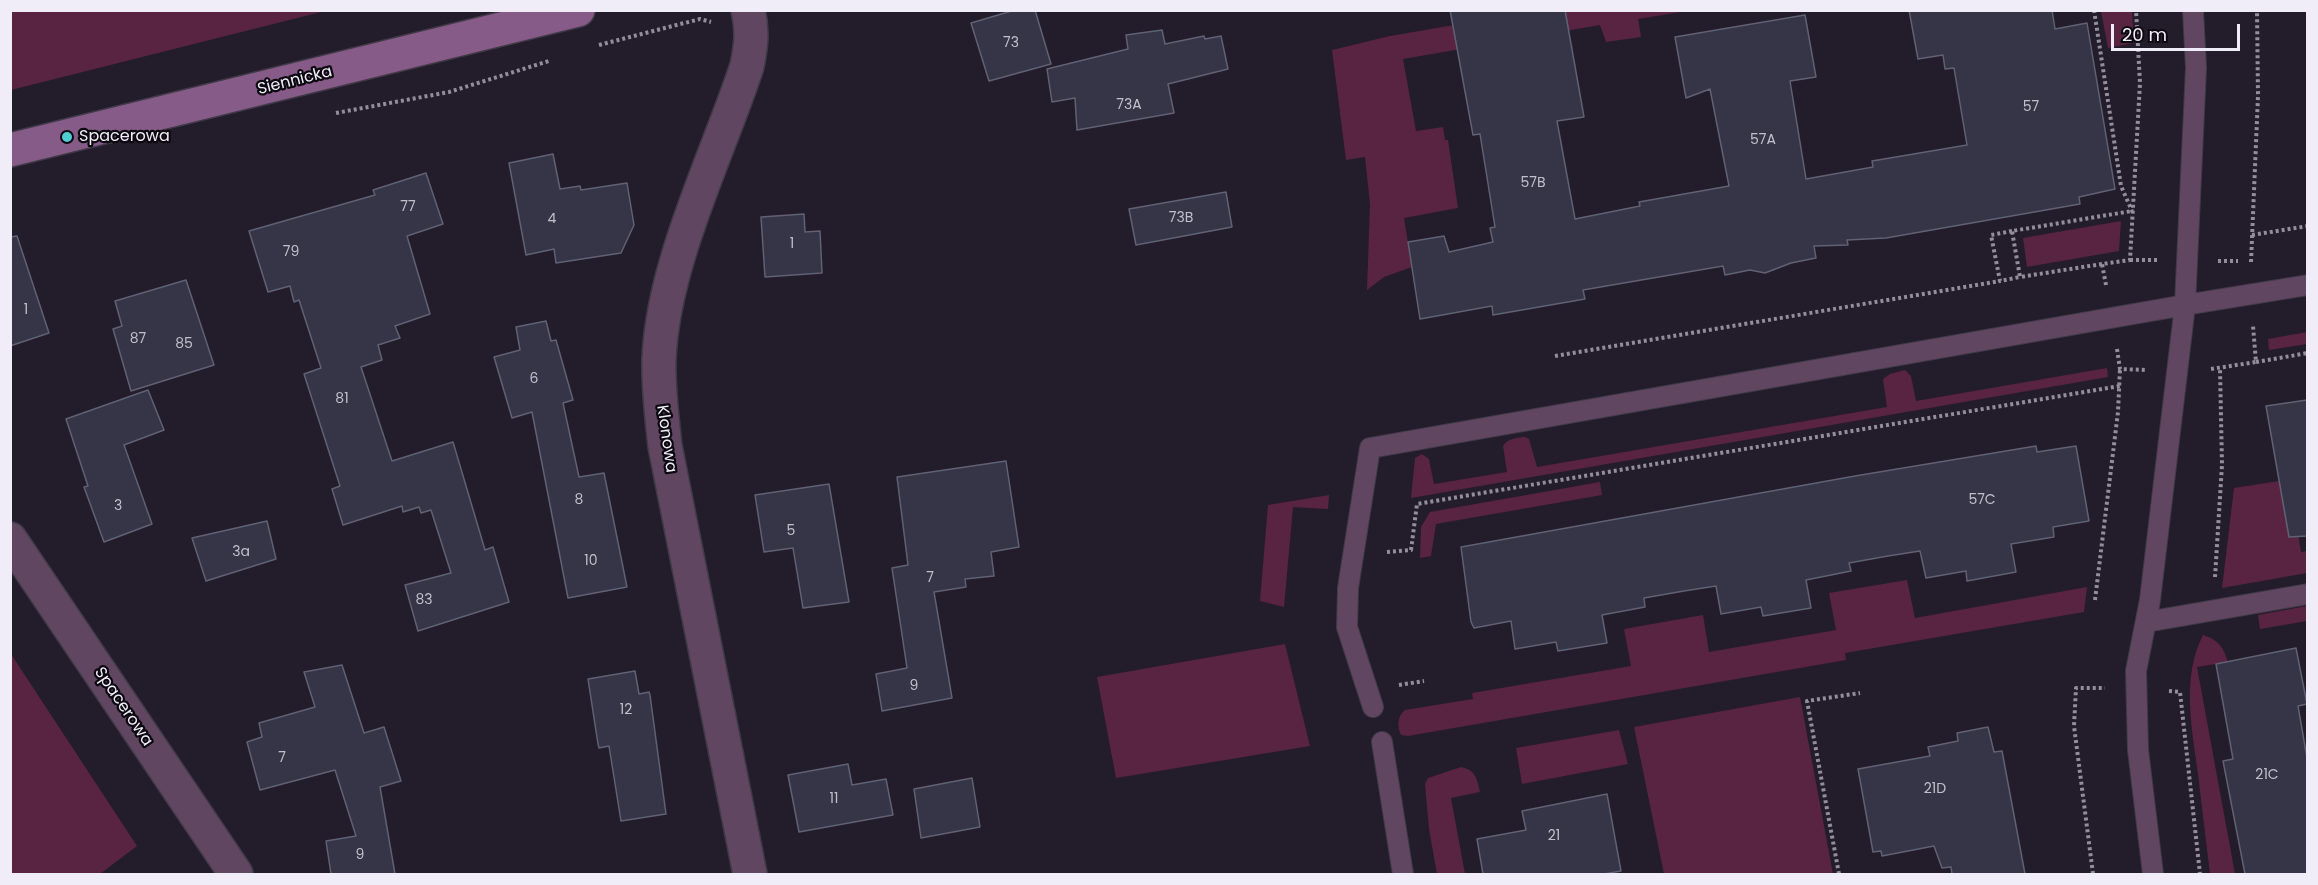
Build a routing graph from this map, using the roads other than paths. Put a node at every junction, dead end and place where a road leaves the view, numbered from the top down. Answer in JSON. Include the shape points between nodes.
{"nodes":[{"id":1,"x":578,"y":10,"type":"edge"},
{"id":2,"x":748,"y":10,"type":"edge"},
{"id":3,"x":2193,"y":10,"type":"edge"},
{"id":4,"x":10,"y":150,"type":"edge"},
{"id":5,"x":2307,"y":285,"type":"edge"},
{"id":6,"x":2185,"y":305,"type":"junction"},
{"id":7,"x":10,"y":539,"type":"edge"},
{"id":8,"x":2307,"y":594,"type":"edge"},
{"id":9,"x":2146,"y":622,"type":"junction"},
{"id":10,"x":1373,"y":707,"type":"dead end"},
{"id":11,"x":1382,"y":742,"type":"dead end"},
{"id":12,"x":236,"y":874,"type":"edge"},
{"id":13,"x":750,"y":874,"type":"edge"},
{"id":14,"x":1403,"y":874,"type":"edge"},
{"id":15,"x":2154,"y":874,"type":"edge"}],
"edges":[{"from":1,"to":4,"type":"main road","name":"Siennicka"},
{"from":2,"to":13,"type":"street","name":"Klonowa","via":[[752,42],[747,66],[674,274],[659,359],[665,446]]},
{"from":3,"to":6,"type":"lane","via":[[2196,68]]},
{"from":5,"to":6,"type":"lane"},
{"from":6,"to":9,"type":"lane"},
{"from":6,"to":10,"type":"lane","via":[[1370,448],[1348,588],[1347,627]]},
{"from":7,"to":12,"type":"street","name":"Spacerowa"},
{"from":8,"to":9,"type":"lane"},
{"from":9,"to":15,"type":"lane","via":[[2136,689],[2138,750]]},
{"from":11,"to":14,"type":"lane"}]}
